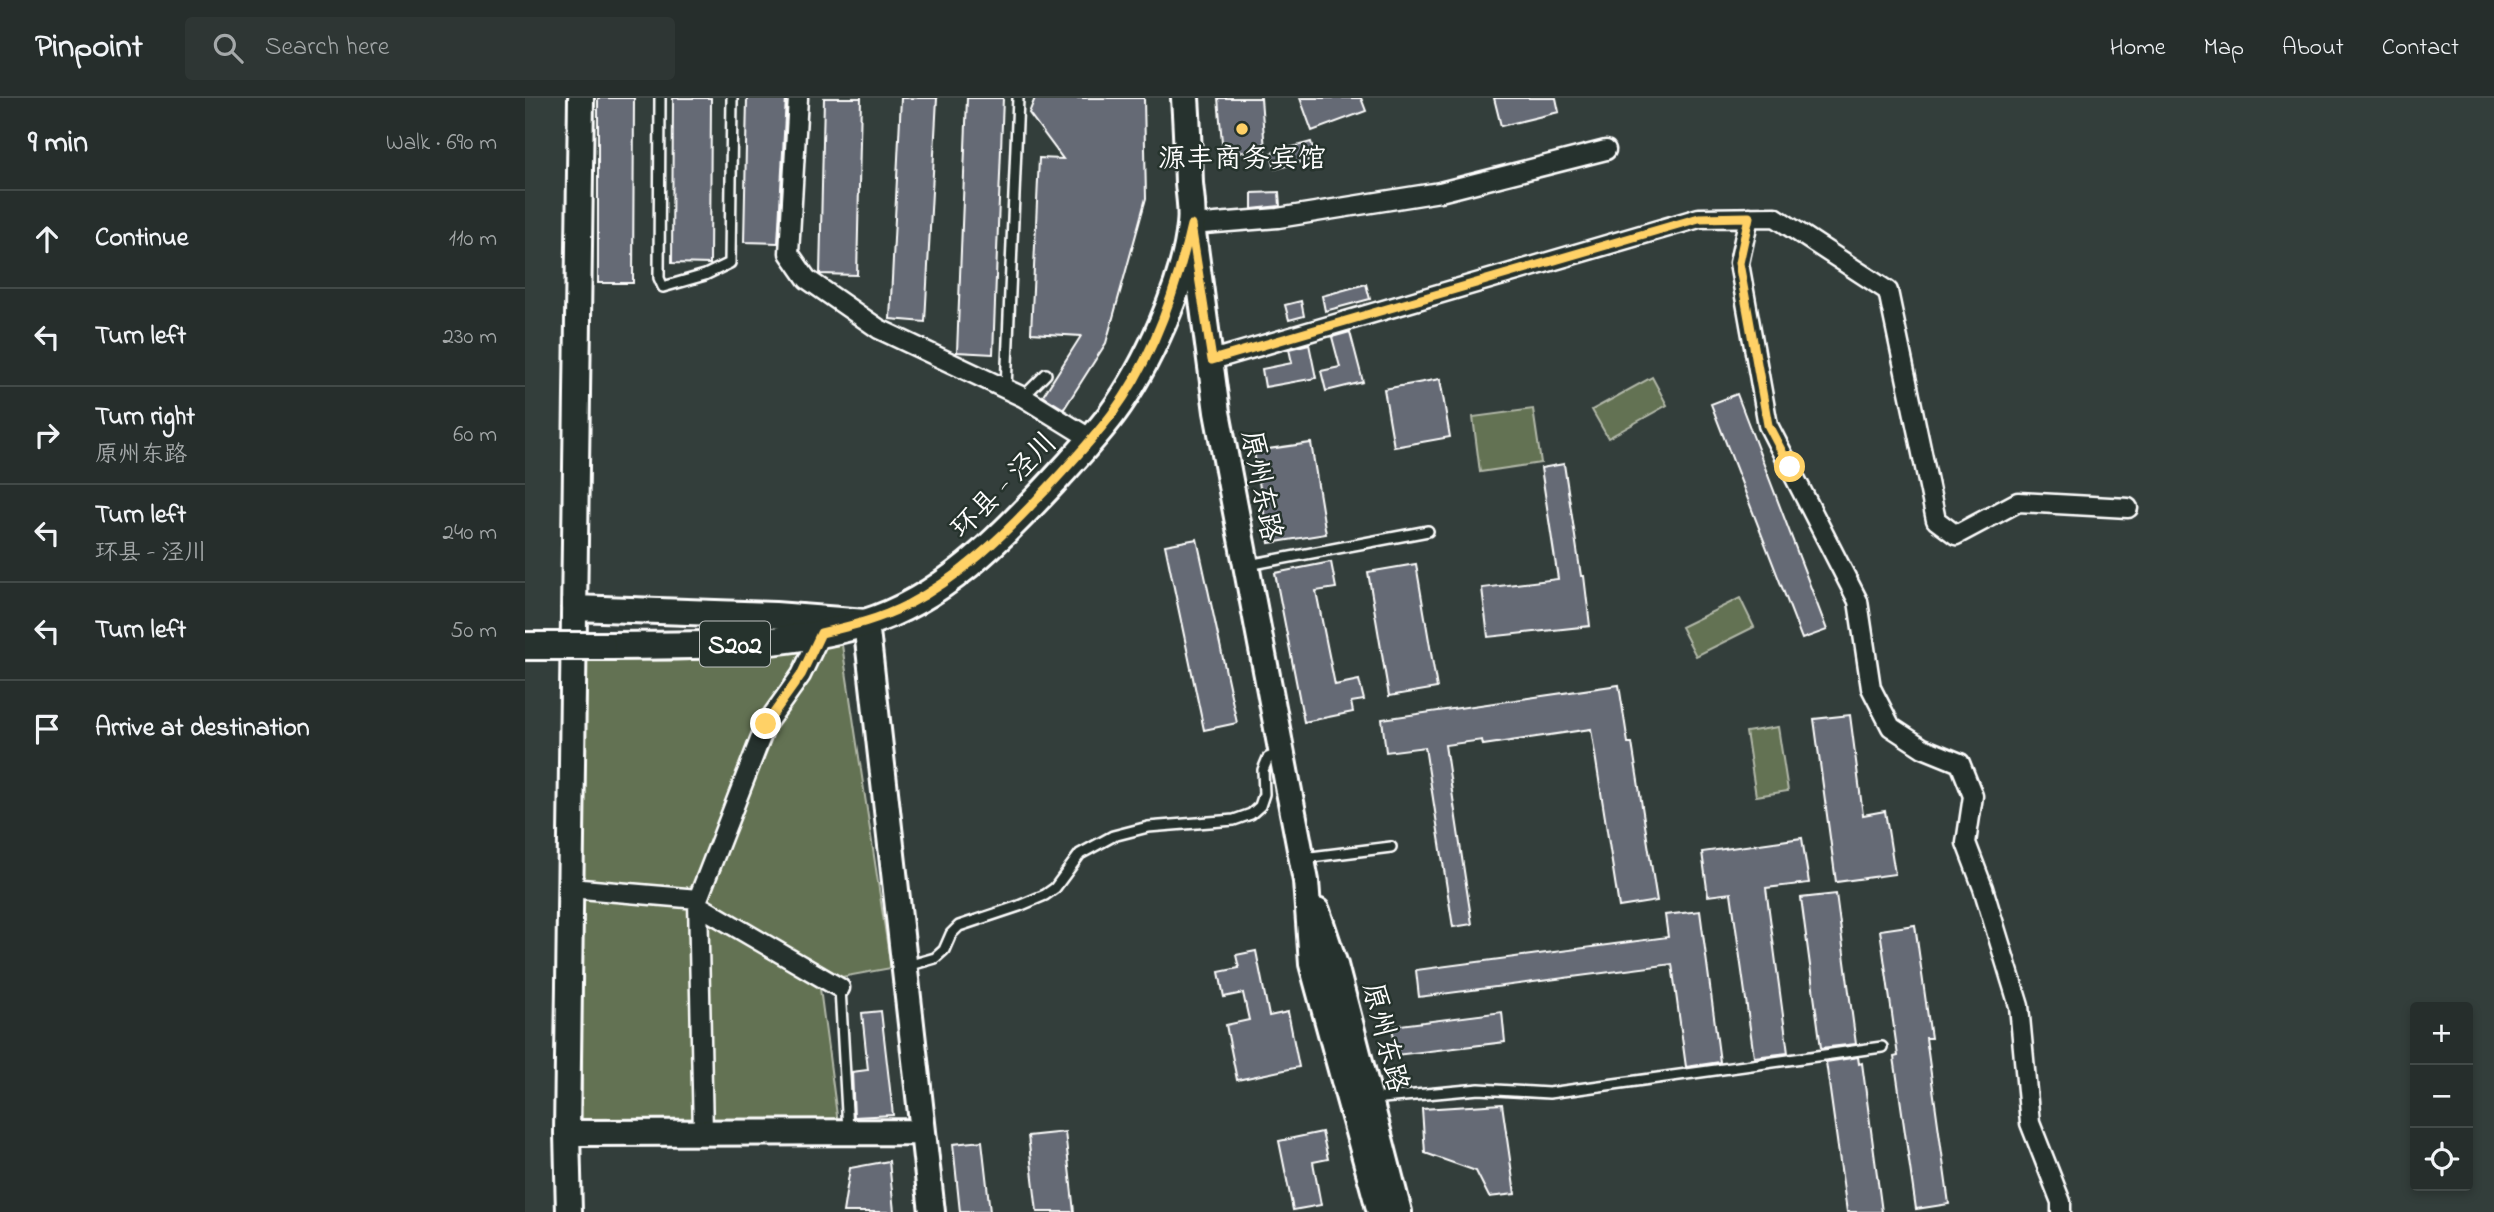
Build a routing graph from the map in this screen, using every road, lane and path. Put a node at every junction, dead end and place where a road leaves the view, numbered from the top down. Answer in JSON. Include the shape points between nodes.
{"nodes":[{"id":1,"x":581,"y":98,"type":"edge"},
{"id":2,"x":660,"y":98,"type":"edge"},
{"id":3,"x":732,"y":98,"type":"edge"},
{"id":4,"x":798,"y":98,"type":"edge"},
{"id":5,"x":1018,"y":98,"type":"edge"},
{"id":6,"x":1185,"y":98,"type":"edge"},
{"id":7,"x":1606,"y":150,"type":"dead end"},
{"id":8,"x":1749,"y":217,"type":"junction"},
{"id":9,"x":1191,"y":225,"type":"junction"},
{"id":10,"x":1212,"y":360,"type":"junction"},
{"id":11,"x":1046,"y":374,"type":"dead end"},
{"id":12,"x":1006,"y":389,"type":"junction"},
{"id":13,"x":1023,"y":397,"type":"junction"},
{"id":14,"x":1091,"y":439,"type":"junction"},
{"id":15,"x":2128,"y":508,"type":"dead end"},
{"id":16,"x":1427,"y":531,"type":"dead end"},
{"id":17,"x":1246,"y":565,"type":"junction"},
{"id":18,"x":574,"y":608,"type":"junction"},
{"id":19,"x":866,"y":622,"type":"junction"},
{"id":20,"x":821,"y":633,"type":"junction"},
{"id":21,"x":525,"y":646,"type":"edge"},
{"id":22,"x":1282,"y":752,"type":"junction"},
{"id":23,"x":1391,"y":847,"type":"dead end"},
{"id":24,"x":1304,"y":870,"type":"junction"},
{"id":25,"x":570,"y":888,"type":"junction"},
{"id":26,"x":698,"y":902,"type":"junction"},
{"id":27,"x":904,"y":967,"type":"junction"},
{"id":28,"x":840,"y":988,"type":"joint"},
{"id":29,"x":1882,"y":1047,"type":"dead end"},
{"id":30,"x":1370,"y":1099,"type":"junction"},
{"id":31,"x":849,"y":1132,"type":"junction"},
{"id":32,"x":923,"y":1132,"type":"junction"},
{"id":33,"x":567,"y":1133,"type":"junction"},
{"id":34,"x":703,"y":1133,"type":"junction"},
{"id":35,"x":569,"y":1212,"type":"edge"},
{"id":36,"x":932,"y":1212,"type":"edge"},
{"id":37,"x":1380,"y":1212,"type":"edge"},
{"id":38,"x":1399,"y":1212,"type":"edge"},
{"id":39,"x":2061,"y":1212,"type":"edge"}],
"edges":[{"from":1,"to":18,"type":"street"},
{"from":2,"to":3,"type":"lane","via":[[659,278],[663,286],[730,263]]},
{"from":4,"to":12,"type":"street","via":[[789,253],[807,279],[879,329]]},
{"from":5,"to":12,"type":"lane"},
{"from":6,"to":9,"type":"main road","name":"原州东路","number":"S202"},
{"from":7,"to":9,"type":"street","via":[[1440,192],[1278,218]]},
{"from":8,"to":10,"type":"street","via":[[1699,218]]},
{"from":8,"to":15,"type":"street","via":[[1775,217],[1888,291],[1936,520],[1956,535],[2018,502]]},
{"from":8,"to":39,"type":"street","via":[[1739,263],[1768,425],[1858,601],[1871,688],[1891,727],[1923,748],[1960,763],[1973,796],[1966,844],[2019,1006],[2031,1123]]},
{"from":9,"to":10,"type":"street","name":"原州东路"},
{"from":9,"to":14,"type":"main road","name":"环县 - 泾川","number":"S202","via":[[1179,278],[1142,365]]},
{"from":10,"to":17,"type":"street","name":"原州东路","via":[[1217,412]]},
{"from":11,"to":13,"type":"lane"},
{"from":12,"to":13,"type":"street"},
{"from":13,"to":14,"type":"street"},
{"from":14,"to":19,"type":"main road","name":"环县 - 泾川","number":"S202","via":[[1005,535],[907,605]]},
{"from":16,"to":17,"type":"lane"},
{"from":17,"to":22,"type":"street","name":"原州东路"},
{"from":18,"to":19,"type":"street"},
{"from":18,"to":25,"type":"street"},
{"from":19,"to":20,"type":"main road","name":"环县 - 泾川","number":"S202"},
{"from":19,"to":27,"type":"street"},
{"from":20,"to":21,"type":"main road","name":"环县 - 泾川","number":"S202","bridge":true,"via":[[749,643]]},
{"from":20,"to":26,"type":"street","via":[[801,675],[766,724]]},
{"from":22,"to":24,"type":"street","name":"原州东路"},
{"from":22,"to":27,"type":"lane","via":[[1268,758],[1263,769],[1264,794],[1251,814],[1114,836],[1080,854],[1045,895],[959,926],[935,958]]},
{"from":23,"to":24,"type":"lane"},
{"from":24,"to":30,"type":"street","name":"原州东路"},
{"from":24,"to":37,"type":"street","name":"原州东路","via":[[1312,964]]},
{"from":25,"to":26,"type":"street"},
{"from":25,"to":33,"type":"street"},
{"from":26,"to":28,"type":"street"},
{"from":26,"to":34,"type":"street"},
{"from":27,"to":32,"type":"street"},
{"from":28,"to":31,"type":"lane"},
{"from":29,"to":30,"type":"lane","via":[[1549,1093],[1479,1088]]},
{"from":30,"to":38,"type":"street","name":"原州东路"},
{"from":31,"to":32,"type":"street"},
{"from":31,"to":34,"type":"street"},
{"from":32,"to":36,"type":"street"},
{"from":33,"to":34,"type":"street"},
{"from":33,"to":35,"type":"street"}]}
